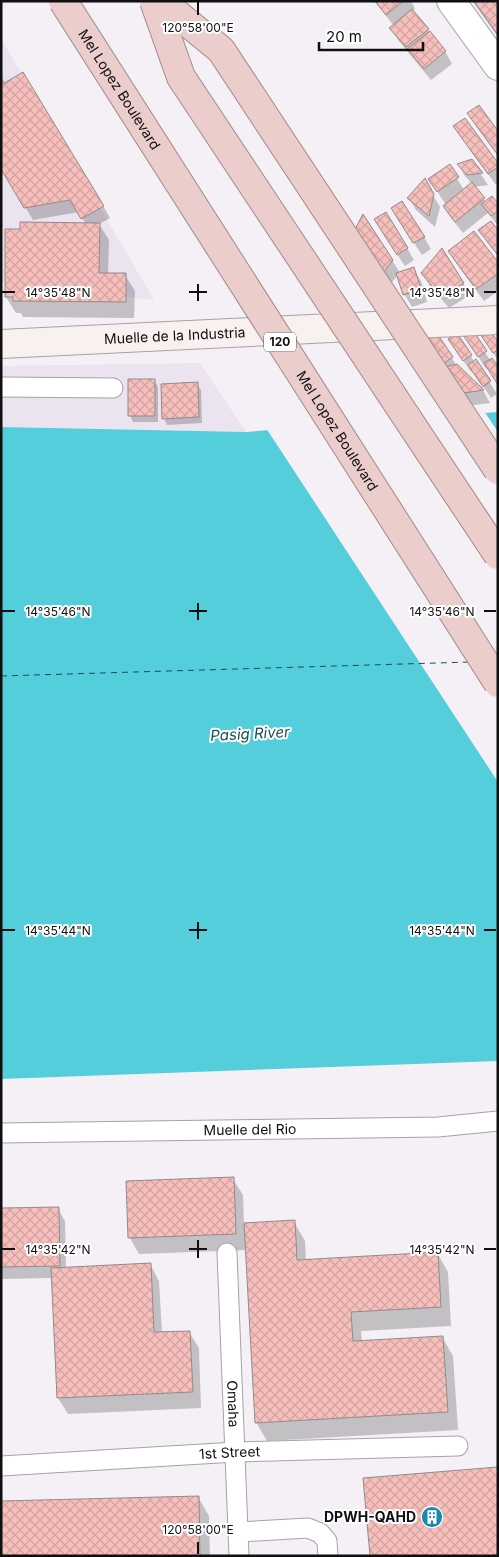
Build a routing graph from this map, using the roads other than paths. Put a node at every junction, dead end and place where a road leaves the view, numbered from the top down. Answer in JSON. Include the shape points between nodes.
{"nodes":[{"id":1,"x":63,"y":1,"type":"edge"},
{"id":2,"x":154,"y":1,"type":"edge"},
{"id":3,"x":161,"y":1,"type":"edge"},
{"id":4,"x":451,"y":1,"type":"edge"},
{"id":5,"x":498,"y":66,"type":"edge"},
{"id":6,"x":498,"y":320,"type":"edge"},
{"id":7,"x":1,"y":344,"type":"edge"},
{"id":8,"x":1,"y":387,"type":"edge"},
{"id":9,"x":113,"y":388,"type":"dead end"},
{"id":10,"x":498,"y":470,"type":"edge"},
{"id":11,"x":498,"y":555,"type":"edge"},
{"id":12,"x":498,"y":683,"type":"edge"},
{"id":13,"x":498,"y":1122,"type":"edge"},
{"id":14,"x":1,"y":1133,"type":"edge"},
{"id":15,"x":227,"y":1253,"type":"dead end"},
{"id":16,"x":458,"y":1446,"type":"dead end"},
{"id":17,"x":236,"y":1452,"type":"junction"},
{"id":18,"x":1,"y":1466,"type":"edge"},
{"id":19,"x":238,"y":1532,"type":"junction"},
{"id":20,"x":239,"y":1556,"type":"edge"},
{"id":21,"x":328,"y":1556,"type":"edge"}],
"edges":[{"from":1,"to":12,"type":"highway","name":"Mel Lopez Boulevard","number":"120","bridge":true},
{"from":2,"to":11,"type":"highway","bridge":true,"via":[[182,77]]},
{"from":3,"to":10,"type":"highway","bridge":true,"via":[[221,50]]},
{"from":4,"to":5,"type":"street"},
{"from":6,"to":7,"type":"street","name":"Muelle de la Industria"},
{"from":8,"to":9,"type":"lane"},
{"from":13,"to":14,"type":"lane","name":"Muelle del Rio","via":[[438,1127]]},
{"from":15,"to":17,"type":"lane","name":"Omaha"},
{"from":16,"to":17,"type":"lane","name":"1st Street"},
{"from":17,"to":18,"type":"lane","name":"1st Street"},
{"from":17,"to":19,"type":"lane","name":"Omaha"},
{"from":19,"to":20,"type":"lane","name":"Omaha"},
{"from":19,"to":21,"type":"lane","via":[[308,1528],[320,1533],[327,1541]]}]}
